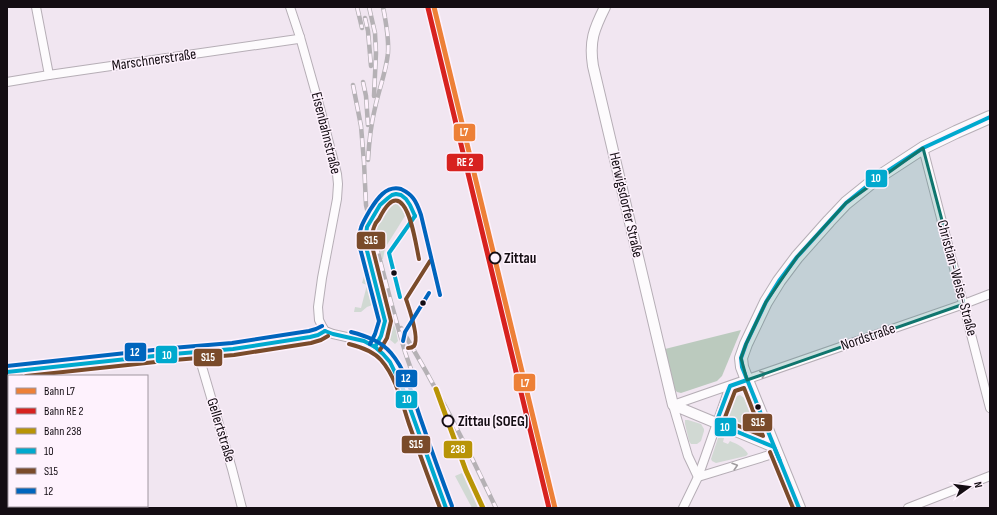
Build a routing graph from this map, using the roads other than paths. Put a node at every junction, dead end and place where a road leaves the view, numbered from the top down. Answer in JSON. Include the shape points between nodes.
{"nodes":[{"id":1,"x":36,"y":7,"type":"edge"},
{"id":2,"x":290,"y":7,"type":"edge"},
{"id":3,"x":605,"y":7,"type":"edge"},
{"id":4,"x":300,"y":37,"type":"junction"},
{"id":5,"x":49,"y":75,"type":"junction"},
{"id":6,"x":7,"y":82,"type":"edge"},
{"id":7,"x":990,"y":118,"type":"edge"},
{"id":8,"x":923,"y":148,"type":"junction"},
{"id":9,"x":990,"y":294,"type":"edge"},
{"id":10,"x":964,"y":304,"type":"junction"},
{"id":11,"x":325,"y":331,"type":"junction"},
{"id":12,"x":198,"y":353,"type":"junction"},
{"id":13,"x":7,"y":372,"type":"edge"},
{"id":14,"x":747,"y":380,"type":"junction"},
{"id":15,"x":730,"y":386,"type":"junction"},
{"id":16,"x":673,"y":405,"type":"junction"},
{"id":17,"x":990,"y":408,"type":"edge"},
{"id":18,"x":716,"y":423,"type":"junction"},
{"id":19,"x":775,"y":450,"type":"junction"},
{"id":20,"x":990,"y":476,"type":"edge"},
{"id":21,"x":698,"y":477,"type":"junction"},
{"id":22,"x":242,"y":508,"type":"edge"},
{"id":23,"x":446,"y":508,"type":"edge"},
{"id":24,"x":683,"y":508,"type":"edge"},
{"id":25,"x":799,"y":508,"type":"edge"},
{"id":26,"x":908,"y":508,"type":"edge"}],
"edges":[{"from":1,"to":5,"type":"street"},
{"from":2,"to":4,"type":"street","name":"Eisenbahnstraße"},
{"from":3,"to":16,"type":"street","name":"Herwigsdorfer Straße","via":[[593,34],[592,61]]},
{"from":4,"to":5,"type":"street","name":"Marschnerstraße"},
{"from":4,"to":11,"type":"street","name":"Eisenbahnstraße","via":[[337,169],[337,199],[318,307],[319,320]]},
{"from":5,"to":6,"type":"street","name":"Marschnerstraße"},
{"from":7,"to":8,"type":"main road"},
{"from":8,"to":10,"type":"street","name":"Christian-Weise-Straße"},
{"from":8,"to":14,"type":"main road","via":[[877,178],[846,203],[797,257],[766,302],[746,344],[741,358]]},
{"from":9,"to":10,"type":"street","name":"Nordstraße"},
{"from":14,"to":10,"type":"street","name":"Nordstraße","one_way":true},
{"from":10,"to":17,"type":"street","name":"Christian-Weise-Straße"},
{"from":11,"to":12,"type":"street","via":[[273,343]]},
{"from":11,"to":23,"type":"street","via":[[375,347],[390,362],[403,389]]},
{"from":12,"to":13,"type":"street"},
{"from":12,"to":22,"type":"street","name":"Gellertstraße"},
{"from":14,"to":15,"type":"street","name":"Nordstraße"},
{"from":14,"to":19,"type":"main road"},
{"from":15,"to":16,"type":"street","name":"Nordstraße"},
{"from":15,"to":18,"type":"street"},
{"from":16,"to":18,"type":"street"},
{"from":16,"to":21,"type":"street","via":[[688,456]]},
{"from":18,"to":19,"type":"street"},
{"from":18,"to":21,"type":"street"},
{"from":21,"to":19,"type":"street","one_way":true},
{"from":19,"to":25,"type":"main road"},
{"from":20,"to":26,"type":"street"},
{"from":21,"to":24,"type":"street"}]}
